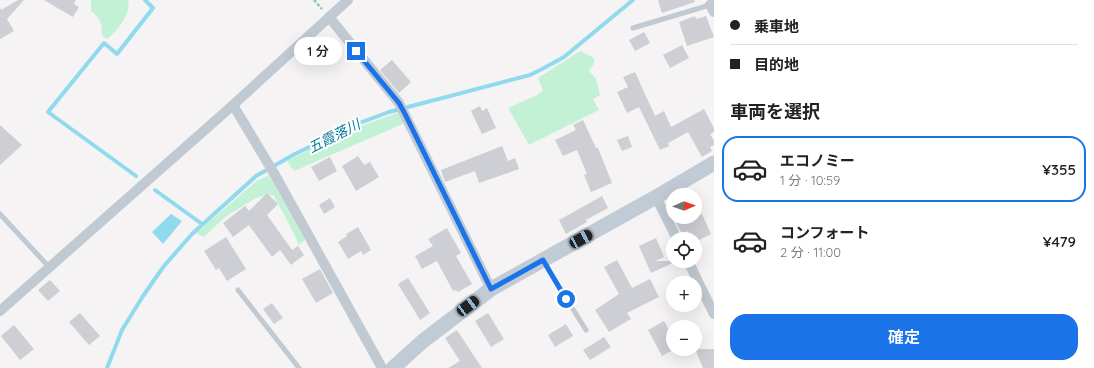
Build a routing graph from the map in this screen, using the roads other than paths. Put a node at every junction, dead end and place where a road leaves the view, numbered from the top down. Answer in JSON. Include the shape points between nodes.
{"nodes":[{"id":1,"x":348,"y":0,"type":"edge"},
{"id":2,"x":713,"y":6,"type":"edge"},
{"id":3,"x":329,"y":17,"type":"junction"},
{"id":4,"x":633,"y":28,"type":"dead end"},
{"id":5,"x":233,"y":105,"type":"junction"},
{"id":6,"x":714,"y":163,"type":"edge"},
{"id":7,"x":656,"y":197,"type":"junction"},
{"id":8,"x":0,"y":214,"type":"edge"},
{"id":9,"x":674,"y":232,"type":"edge"},
{"id":10,"x":543,"y":260,"type":"junction"},
{"id":11,"x":50,"y":268,"type":"junction"},
{"id":12,"x":691,"y":268,"type":"edge"},
{"id":13,"x":491,"y":289,"type":"junction"},
{"id":14,"x":238,"y":290,"type":"dead end"},
{"id":15,"x":0,"y":311,"type":"edge"},
{"id":16,"x":714,"y":314,"type":"edge"},
{"id":17,"x":586,"y":330,"type":"dead end"},
{"id":18,"x":299,"y":368,"type":"edge"},
{"id":19,"x":382,"y":368,"type":"edge"},
{"id":20,"x":393,"y":368,"type":"edge"}],
"edges":[{"from":1,"to":3,"type":"street"},
{"from":2,"to":4,"type":"lane"},
{"from":3,"to":5,"type":"street"},
{"from":3,"to":13,"type":"street","via":[[402,107]]},
{"from":5,"to":11,"type":"street"},
{"from":5,"to":19,"type":"street","via":[[275,175]]},
{"from":6,"to":7,"type":"street"},
{"from":7,"to":9,"type":"street"},
{"from":7,"to":10,"type":"street"},
{"from":8,"to":11,"type":"lane"},
{"from":10,"to":13,"type":"street"},
{"from":10,"to":17,"type":"lane"},
{"from":11,"to":15,"type":"street"},
{"from":12,"to":16,"type":"street"},
{"from":13,"to":20,"type":"street","via":[[423,340]]},
{"from":14,"to":18,"type":"lane"}]}
